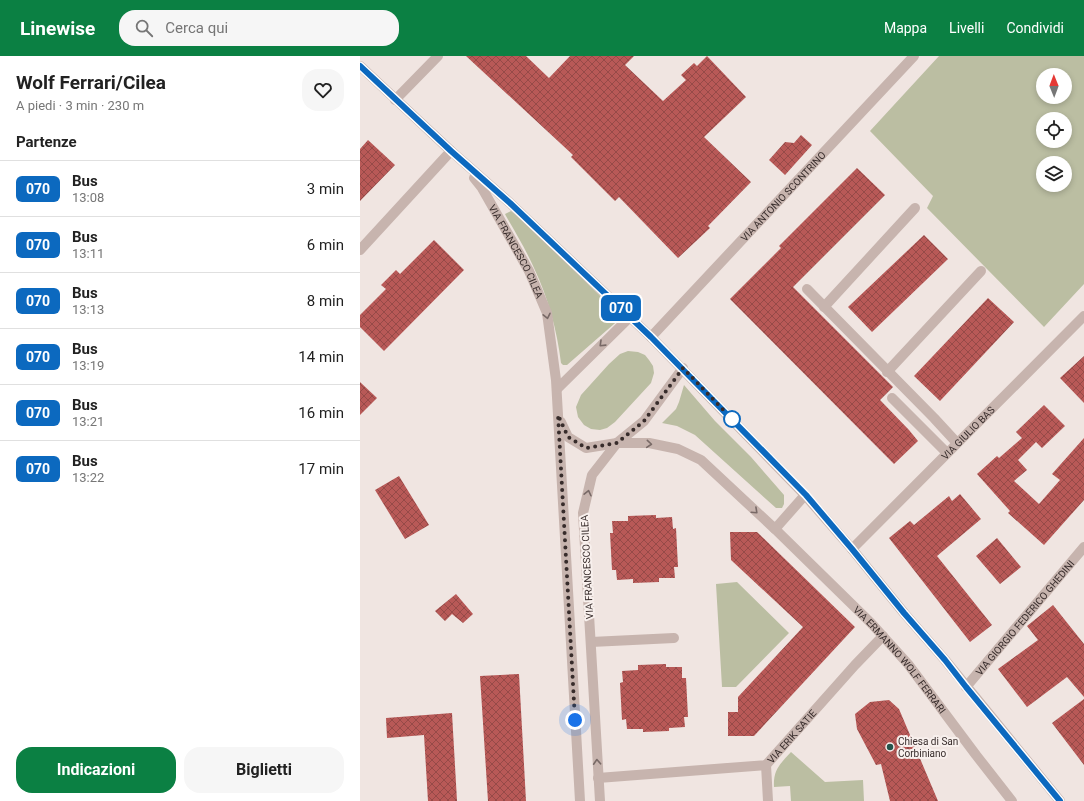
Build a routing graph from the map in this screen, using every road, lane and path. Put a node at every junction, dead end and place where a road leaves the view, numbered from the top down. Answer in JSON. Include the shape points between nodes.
{"nodes":[{"id":1,"x":438,"y":56,"type":"edge"},
{"id":2,"x":914,"y":56,"type":"edge"},
{"id":3,"x":360,"y":66,"type":"edge"},
{"id":4,"x":396,"y":100,"type":"junction"},
{"id":5,"x":451,"y":151,"type":"junction"},
{"id":6,"x":915,"y":208,"type":"dead end"},
{"id":7,"x":360,"y":250,"type":"edge"},
{"id":8,"x":981,"y":271,"type":"dead end"},
{"id":9,"x":807,"y":290,"type":"dead end"},
{"id":10,"x":824,"y":307,"type":"junction"},
{"id":11,"x":1084,"y":316,"type":"edge"},
{"id":12,"x":630,"y":317,"type":"junction"},
{"id":13,"x":651,"y":337,"type":"junction"},
{"id":14,"x":683,"y":368,"type":"junction"},
{"id":15,"x":887,"y":372,"type":"junction"},
{"id":16,"x":556,"y":389,"type":"junction"},
{"id":17,"x":892,"y":398,"type":"dead end"},
{"id":18,"x":558,"y":415,"type":"junction"},
{"id":19,"x":617,"y":443,"type":"junction"},
{"id":20,"x":957,"y":443,"type":"junction"},
{"id":21,"x":947,"y":453,"type":"junction"},
{"id":22,"x":806,"y":495,"type":"junction"},
{"id":23,"x":775,"y":530,"type":"junction"},
{"id":24,"x":1084,"y":547,"type":"edge"},
{"id":25,"x":852,"y":549,"type":"junction"},
{"id":26,"x":883,"y":636,"type":"junction"},
{"id":27,"x":674,"y":638,"type":"dead end"},
{"id":28,"x":591,"y":642,"type":"junction"},
{"id":29,"x":966,"y":687,"type":"junction"},
{"id":30,"x":766,"y":765,"type":"junction"},
{"id":31,"x":598,"y":778,"type":"junction"},
{"id":32,"x":580,"y":801,"type":"edge"},
{"id":33,"x":600,"y":801,"type":"edge"},
{"id":34,"x":768,"y":801,"type":"edge"},
{"id":35,"x":1012,"y":801,"type":"edge"},
{"id":36,"x":1060,"y":801,"type":"edge"}],
"edges":[{"from":1,"to":4,"type":"street"},
{"from":2,"to":13,"type":"street","name":"VIA ANTONIO SCONTRINO"},
{"from":3,"to":4,"type":"street"},
{"from":4,"to":5,"type":"street"},
{"from":5,"to":7,"type":"street"},
{"from":5,"to":12,"type":"street"},
{"from":5,"to":16,"type":"street","name":"VIA FRANCESCO CILEA","one_way":true,"via":[[482,188],[529,271],[547,313]]},
{"from":6,"to":10,"type":"street"},
{"from":8,"to":15,"type":"street"},
{"from":9,"to":10,"type":"street"},
{"from":10,"to":15,"type":"street"},
{"from":11,"to":20,"type":"street","name":"VIA GIULIO BAS"},
{"from":12,"to":13,"type":"street"},
{"from":12,"to":16,"type":"street","one_way":true},
{"from":13,"to":14,"type":"street"},
{"from":14,"to":19,"type":"street","name":"VIA FRANCESCO CILEA","via":[[644,421]]},
{"from":14,"to":22,"type":"street"},
{"from":15,"to":20,"type":"street"},
{"from":16,"to":18,"type":"street","name":"VIA FRANCESCO CILEA"},
{"from":17,"to":21,"type":"street"},
{"from":18,"to":19,"type":"street","name":"VIA ERMANNO WOLF FERRARI","via":[[568,437],[586,448]]},
{"from":18,"to":32,"type":"street","name":"VIA FRANCESCO CILEA"},
{"from":19,"to":23,"type":"street","name":"VIA ERMANNO WOLF FERRARI","one_way":true,"via":[[649,443],[678,448],[701,460]]},
{"from":28,"to":19,"type":"street","name":"VIA FRANCESCO CILEA","one_way":true,"via":[[583,513],[592,475]]},
{"from":20,"to":21,"type":"street","name":"VIA GIULIO BAS"},
{"from":21,"to":25,"type":"street","name":"VIA GIULIO BAS"},
{"from":22,"to":23,"type":"street"},
{"from":22,"to":25,"type":"street"},
{"from":23,"to":26,"type":"street","name":"VIA ERMANNO WOLF FERRARI"},
{"from":24,"to":29,"type":"street","name":"VIA GIORGIO FEDERICO GHEDINI"},
{"from":25,"to":29,"type":"street"},
{"from":26,"to":30,"type":"street","name":"VIA ERIK SATIE"},
{"from":26,"to":35,"type":"street","name":"VIA ERMANNO WOLF FERRARI","via":[[908,664]]},
{"from":27,"to":28,"type":"street"},
{"from":31,"to":28,"type":"street","name":"VIA FRANCESCO CILEA","one_way":true},
{"from":29,"to":36,"type":"street"},
{"from":30,"to":31,"type":"street","name":"VIA ERIK SATIE"},
{"from":30,"to":34,"type":"street"},
{"from":31,"to":33,"type":"street","name":"VIA FRANCESCO CILEA"}]}
